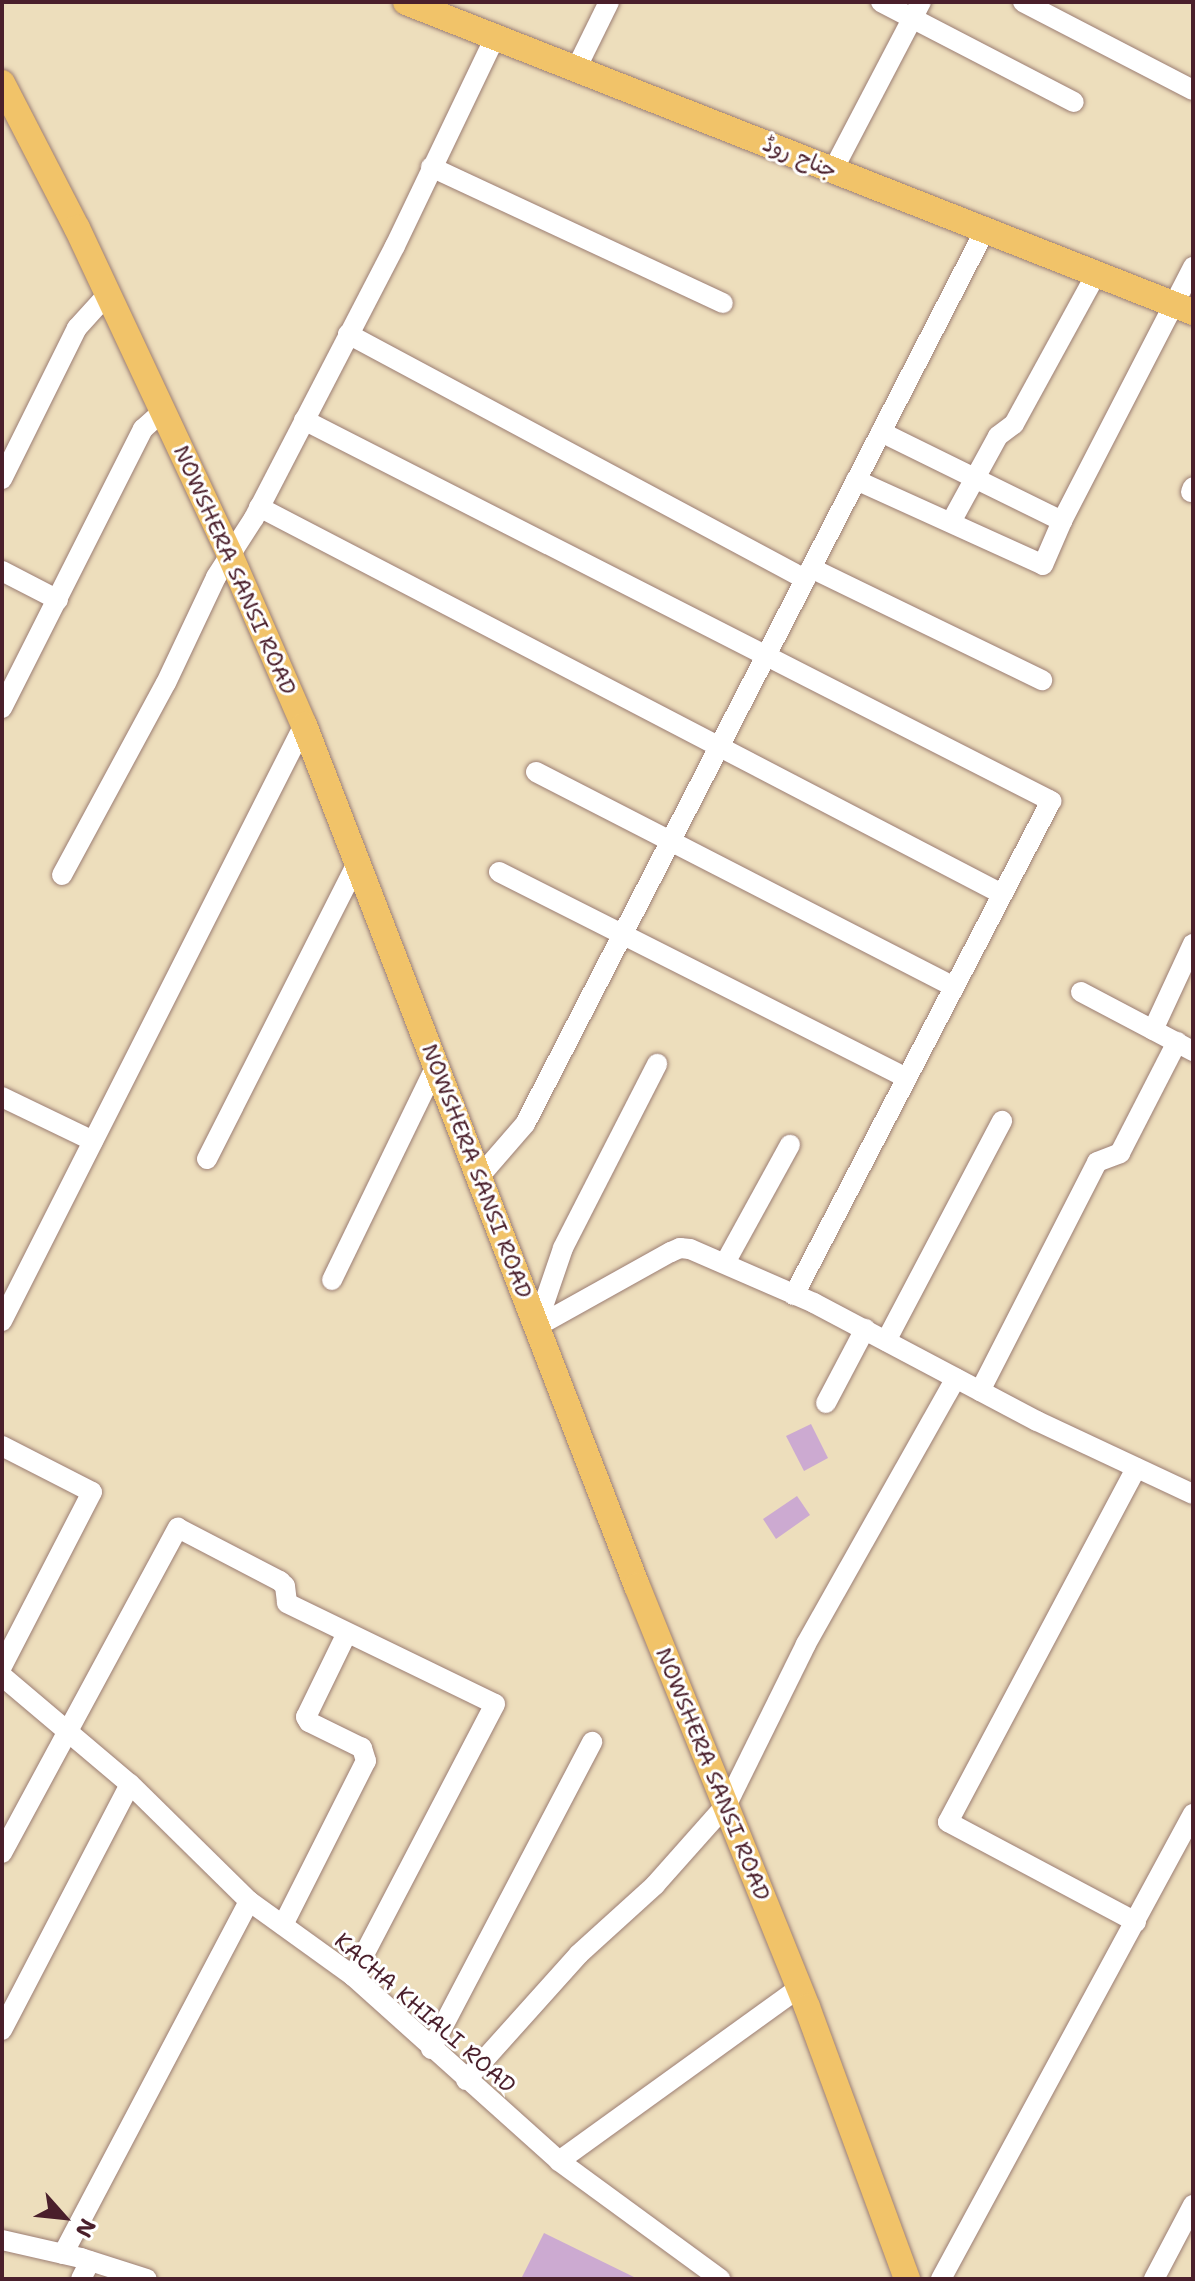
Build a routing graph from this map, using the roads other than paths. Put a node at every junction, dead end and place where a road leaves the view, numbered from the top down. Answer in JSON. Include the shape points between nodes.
{"nodes":[{"id":1,"x":406,"y":2,"type":"edge"},
{"id":2,"x":609,"y":2,"type":"edge"},
{"id":3,"x":881,"y":2,"type":"edge"},
{"id":4,"x":1023,"y":2,"type":"edge"},
{"id":5,"x":916,"y":10,"type":"edge"},
{"id":6,"x":495,"y":37,"type":"junction"},
{"id":7,"x":576,"y":69,"type":"junction"},
{"id":8,"x":1193,"y":90,"type":"edge"},
{"id":9,"x":3,"y":91,"type":"edge"},
{"id":10,"x":1074,"y":102,"type":"dead end"},
{"id":11,"x":431,"y":167,"type":"junction"},
{"id":12,"x":833,"y":170,"type":"junction"},
{"id":13,"x":985,"y":230,"type":"junction"},
{"id":14,"x":1193,"y":267,"type":"edge"},
{"id":15,"x":1096,"y":274,"type":"junction"},
{"id":16,"x":106,"y":296,"type":"junction"},
{"id":17,"x":723,"y":303,"type":"dead end"},
{"id":18,"x":1183,"y":308,"type":"edge"},
{"id":19,"x":348,"y":334,"type":"junction"},
{"id":20,"x":163,"y":411,"type":"junction"},
{"id":21,"x":304,"y":420,"type":"junction"},
{"id":22,"x":881,"y":432,"type":"junction"},
{"id":23,"x":2,"y":479,"type":"edge"},
{"id":24,"x":976,"y":479,"type":"junction"},
{"id":25,"x":856,"y":480,"type":"junction"},
{"id":26,"x":259,"y":507,"type":"junction"},
{"id":27,"x":1062,"y":521,"type":"junction"},
{"id":28,"x":951,"y":522,"type":"junction"},
{"id":29,"x":230,"y":555,"type":"junction"},
{"id":30,"x":2,"y":571,"type":"edge"},
{"id":31,"x":808,"y":574,"type":"junction"},
{"id":32,"x":58,"y":600,"type":"junction"},
{"id":33,"x":766,"y":655,"type":"junction"},
{"id":34,"x":1042,"y":680,"type":"dead end"},
{"id":35,"x":2,"y":708,"type":"edge"},
{"id":36,"x":304,"y":725,"type":"junction"},
{"id":37,"x":719,"y":746,"type":"junction"},
{"id":38,"x":536,"y":772,"type":"dead end"},
{"id":39,"x":670,"y":841,"type":"junction"},
{"id":40,"x":358,"y":861,"type":"junction"},
{"id":41,"x":499,"y":872,"type":"dead end"},
{"id":42,"x":62,"y":875,"type":"dead end"},
{"id":43,"x":1002,"y":894,"type":"junction"},
{"id":44,"x":622,"y":934,"type":"junction"},
{"id":45,"x":1193,"y":944,"type":"edge"},
{"id":46,"x":954,"y":987,"type":"junction"},
{"id":47,"x":1081,"y":992,"type":"dead end"},
{"id":48,"x":1153,"y":1030,"type":"junction"},
{"id":49,"x":1185,"y":1046,"type":"edge"},
{"id":50,"x":437,"y":1064,"type":"junction"},
{"id":51,"x":657,"y":1064,"type":"dead end"},
{"id":52,"x":907,"y":1078,"type":"junction"},
{"id":53,"x":2,"y":1097,"type":"edge"},
{"id":54,"x":1002,"y":1121,"type":"dead end"},
{"id":55,"x":93,"y":1141,"type":"junction"},
{"id":56,"x":790,"y":1145,"type":"dead end"},
{"id":57,"x":207,"y":1159,"type":"dead end"},
{"id":58,"x":480,"y":1176,"type":"junction"},
{"id":59,"x":725,"y":1263,"type":"junction"},
{"id":60,"x":332,"y":1280,"type":"dead end"},
{"id":61,"x":794,"y":1295,"type":"junction"},
{"id":62,"x":2,"y":1321,"type":"edge"},
{"id":63,"x":536,"y":1327,"type":"junction"},
{"id":64,"x":865,"y":1329,"type":"junction"},
{"id":65,"x":886,"y":1341,"type":"junction"},
{"id":66,"x":956,"y":1378,"type":"junction"},
{"id":67,"x":980,"y":1391,"type":"junction"},
{"id":68,"x":826,"y":1403,"type":"dead end"},
{"id":69,"x":5,"y":1454,"type":"edge"},
{"id":70,"x":1136,"y":1468,"type":"junction"},
{"id":71,"x":1193,"y":1494,"type":"edge"},
{"id":72,"x":347,"y":1633,"type":"junction"},
{"id":73,"x":2,"y":1666,"type":"edge"},
{"id":74,"x":2,"y":1676,"type":"edge"},
{"id":75,"x":70,"y":1731,"type":"junction"},
{"id":76,"x":592,"y":1742,"type":"dead end"},
{"id":77,"x":130,"y":1784,"type":"junction"},
{"id":78,"x":727,"y":1804,"type":"junction"},
{"id":79,"x":1193,"y":1814,"type":"edge"},
{"id":80,"x":2,"y":1853,"type":"edge"},
{"id":81,"x":249,"y":1901,"type":"junction"},
{"id":82,"x":1136,"y":1922,"type":"junction"},
{"id":83,"x":283,"y":1925,"type":"junction"},
{"id":84,"x":353,"y":1976,"type":"junction"},
{"id":85,"x":799,"y":1988,"type":"junction"},
{"id":86,"x":2,"y":2030,"type":"edge"},
{"id":87,"x":431,"y":2049,"type":"junction"},
{"id":88,"x":466,"y":2080,"type":"junction"},
{"id":89,"x":559,"y":2161,"type":"junction"},
{"id":90,"x":1193,"y":2205,"type":"edge"},
{"id":91,"x":2,"y":2240,"type":"edge"},
{"id":92,"x":63,"y":2254,"type":"junction"},
{"id":93,"x":86,"y":2270,"type":"edge"},
{"id":94,"x":147,"y":2279,"type":"edge"},
{"id":95,"x":720,"y":2279,"type":"edge"},
{"id":96,"x":907,"y":2279,"type":"edge"},
{"id":97,"x":941,"y":2279,"type":"edge"},
{"id":98,"x":1154,"y":2279,"type":"edge"}],
"edges":[{"from":1,"to":6,"type":"main road","name":"جناح روڈ"},
{"from":2,"to":7,"type":"street"},
{"from":3,"to":5,"type":"street"},
{"from":4,"to":8,"type":"street"},
{"from":5,"to":10,"type":"street"},
{"from":5,"to":12,"type":"street"},
{"from":6,"to":7,"type":"main road","name":"جناح روڈ"},
{"from":6,"to":11,"type":"street"},
{"from":7,"to":12,"type":"main road","name":"جناح روڈ"},
{"from":9,"to":16,"type":"main road","name":"NOWSHERA SANSI ROAD","via":[[77,228]]},
{"from":11,"to":17,"type":"street"},
{"from":11,"to":19,"type":"street"},
{"from":12,"to":13,"type":"main road","name":"جناح روڈ"},
{"from":13,"to":15,"type":"main road","name":"جناح روڈ"},
{"from":13,"to":22,"type":"street"},
{"from":14,"to":18,"type":"street"},
{"from":15,"to":18,"type":"main road","name":"جناح روڈ"},
{"from":15,"to":24,"type":"street","via":[[1014,424],[1000,433]]},
{"from":16,"to":20,"type":"main road","name":"NOWSHERA SANSI ROAD"},
{"from":16,"to":23,"type":"street","via":[[77,328]]},
{"from":18,"to":27,"type":"street"},
{"from":19,"to":21,"type":"street"},
{"from":19,"to":31,"type":"street"},
{"from":20,"to":29,"type":"main road","name":"NOWSHERA SANSI ROAD"},
{"from":20,"to":32,"type":"street","via":[[143,429]]},
{"from":21,"to":26,"type":"street"},
{"from":21,"to":33,"type":"street"},
{"from":22,"to":24,"type":"street"},
{"from":22,"to":25,"type":"street"},
{"from":24,"to":27,"type":"street"},
{"from":24,"to":28,"type":"street"},
{"from":25,"to":28,"type":"street"},
{"from":25,"to":31,"type":"street"},
{"from":26,"to":29,"type":"street"},
{"from":26,"to":37,"type":"street"},
{"from":27,"to":28,"type":"street","via":[[1043,565]]},
{"from":29,"to":36,"type":"main road","name":"NOWSHERA SANSI ROAD"},
{"from":29,"to":42,"type":"street"},
{"from":30,"to":32,"type":"street"},
{"from":31,"to":33,"type":"street"},
{"from":31,"to":34,"type":"street"},
{"from":32,"to":35,"type":"street"},
{"from":33,"to":37,"type":"street"},
{"from":33,"to":43,"type":"street","via":[[1051,801]]},
{"from":36,"to":40,"type":"main road","name":"NOWSHERA SANSI ROAD"},
{"from":36,"to":55,"type":"street"},
{"from":37,"to":39,"type":"street"},
{"from":37,"to":43,"type":"street"},
{"from":38,"to":39,"type":"street"},
{"from":39,"to":44,"type":"street"},
{"from":39,"to":46,"type":"street"},
{"from":40,"to":50,"type":"main road","name":"NOWSHERA SANSI ROAD"},
{"from":40,"to":57,"type":"street"},
{"from":41,"to":44,"type":"street"},
{"from":43,"to":46,"type":"street"},
{"from":44,"to":52,"type":"street"},
{"from":44,"to":58,"type":"street","via":[[525,1124]]},
{"from":45,"to":48,"type":"street"},
{"from":46,"to":52,"type":"street"},
{"from":47,"to":48,"type":"street"},
{"from":48,"to":49,"type":"street"},
{"from":49,"to":67,"type":"street","via":[[1120,1153],[1097,1162]]},
{"from":50,"to":58,"type":"main road","name":"NOWSHERA SANSI ROAD"},
{"from":50,"to":60,"type":"street"},
{"from":51,"to":63,"type":"street","via":[[563,1248]]},
{"from":52,"to":61,"type":"street"},
{"from":53,"to":55,"type":"street"},
{"from":54,"to":65,"type":"street"},
{"from":55,"to":62,"type":"street"},
{"from":56,"to":59,"type":"street"},
{"from":58,"to":63,"type":"main road","name":"NOWSHERA SANSI ROAD"},
{"from":59,"to":61,"type":"street"},
{"from":59,"to":63,"type":"street","via":[[680,1248]]},
{"from":61,"to":64,"type":"street"},
{"from":63,"to":78,"type":"main road","name":"NOWSHERA SANSI ROAD"},
{"from":64,"to":65,"type":"street"},
{"from":64,"to":68,"type":"street"},
{"from":65,"to":66,"type":"street"},
{"from":66,"to":67,"type":"street"},
{"from":66,"to":78,"type":"street","via":[[813,1631]]},
{"from":67,"to":70,"type":"street"},
{"from":69,"to":73,"type":"street","via":[[92,1492]]},
{"from":70,"to":71,"type":"street"},
{"from":70,"to":82,"type":"street","via":[[948,1822]]},
{"from":72,"to":75,"type":"street","via":[[287,1603],[280,1581],[178,1528]]},
{"from":72,"to":83,"type":"street","via":[[306,1717],[362,1748],[366,1761]]},
{"from":72,"to":84,"type":"street","via":[[495,1704]]},
{"from":74,"to":75,"type":"street","name":"KACHA KHIALI ROAD"},
{"from":75,"to":77,"type":"street","name":"KACHA KHIALI ROAD"},
{"from":75,"to":80,"type":"street"},
{"from":76,"to":87,"type":"street"},
{"from":77,"to":81,"type":"street","name":"KACHA KHIALI ROAD"},
{"from":77,"to":86,"type":"street"},
{"from":78,"to":85,"type":"main road","name":"NOWSHERA SANSI ROAD"},
{"from":78,"to":88,"type":"street","via":[[655,1885],[587,1946]]},
{"from":79,"to":82,"type":"street"},
{"from":81,"to":83,"type":"street","name":"KACHA KHIALI ROAD"},
{"from":81,"to":92,"type":"street"},
{"from":82,"to":97,"type":"street"},
{"from":83,"to":84,"type":"street","name":"KACHA KHIALI ROAD"},
{"from":84,"to":87,"type":"street","name":"KACHA KHIALI ROAD"},
{"from":85,"to":89,"type":"street"},
{"from":85,"to":96,"type":"main road","name":"NOWSHERA SANSI ROAD"},
{"from":87,"to":88,"type":"street","name":"KACHA KHIALI ROAD"},
{"from":88,"to":89,"type":"street","name":"KACHA KHIALI ROAD"},
{"from":89,"to":95,"type":"street","name":"KACHA KHIALI ROAD"},
{"from":90,"to":98,"type":"street"},
{"from":91,"to":92,"type":"street"},
{"from":92,"to":93,"type":"street"},
{"from":93,"to":94,"type":"street"}]}
